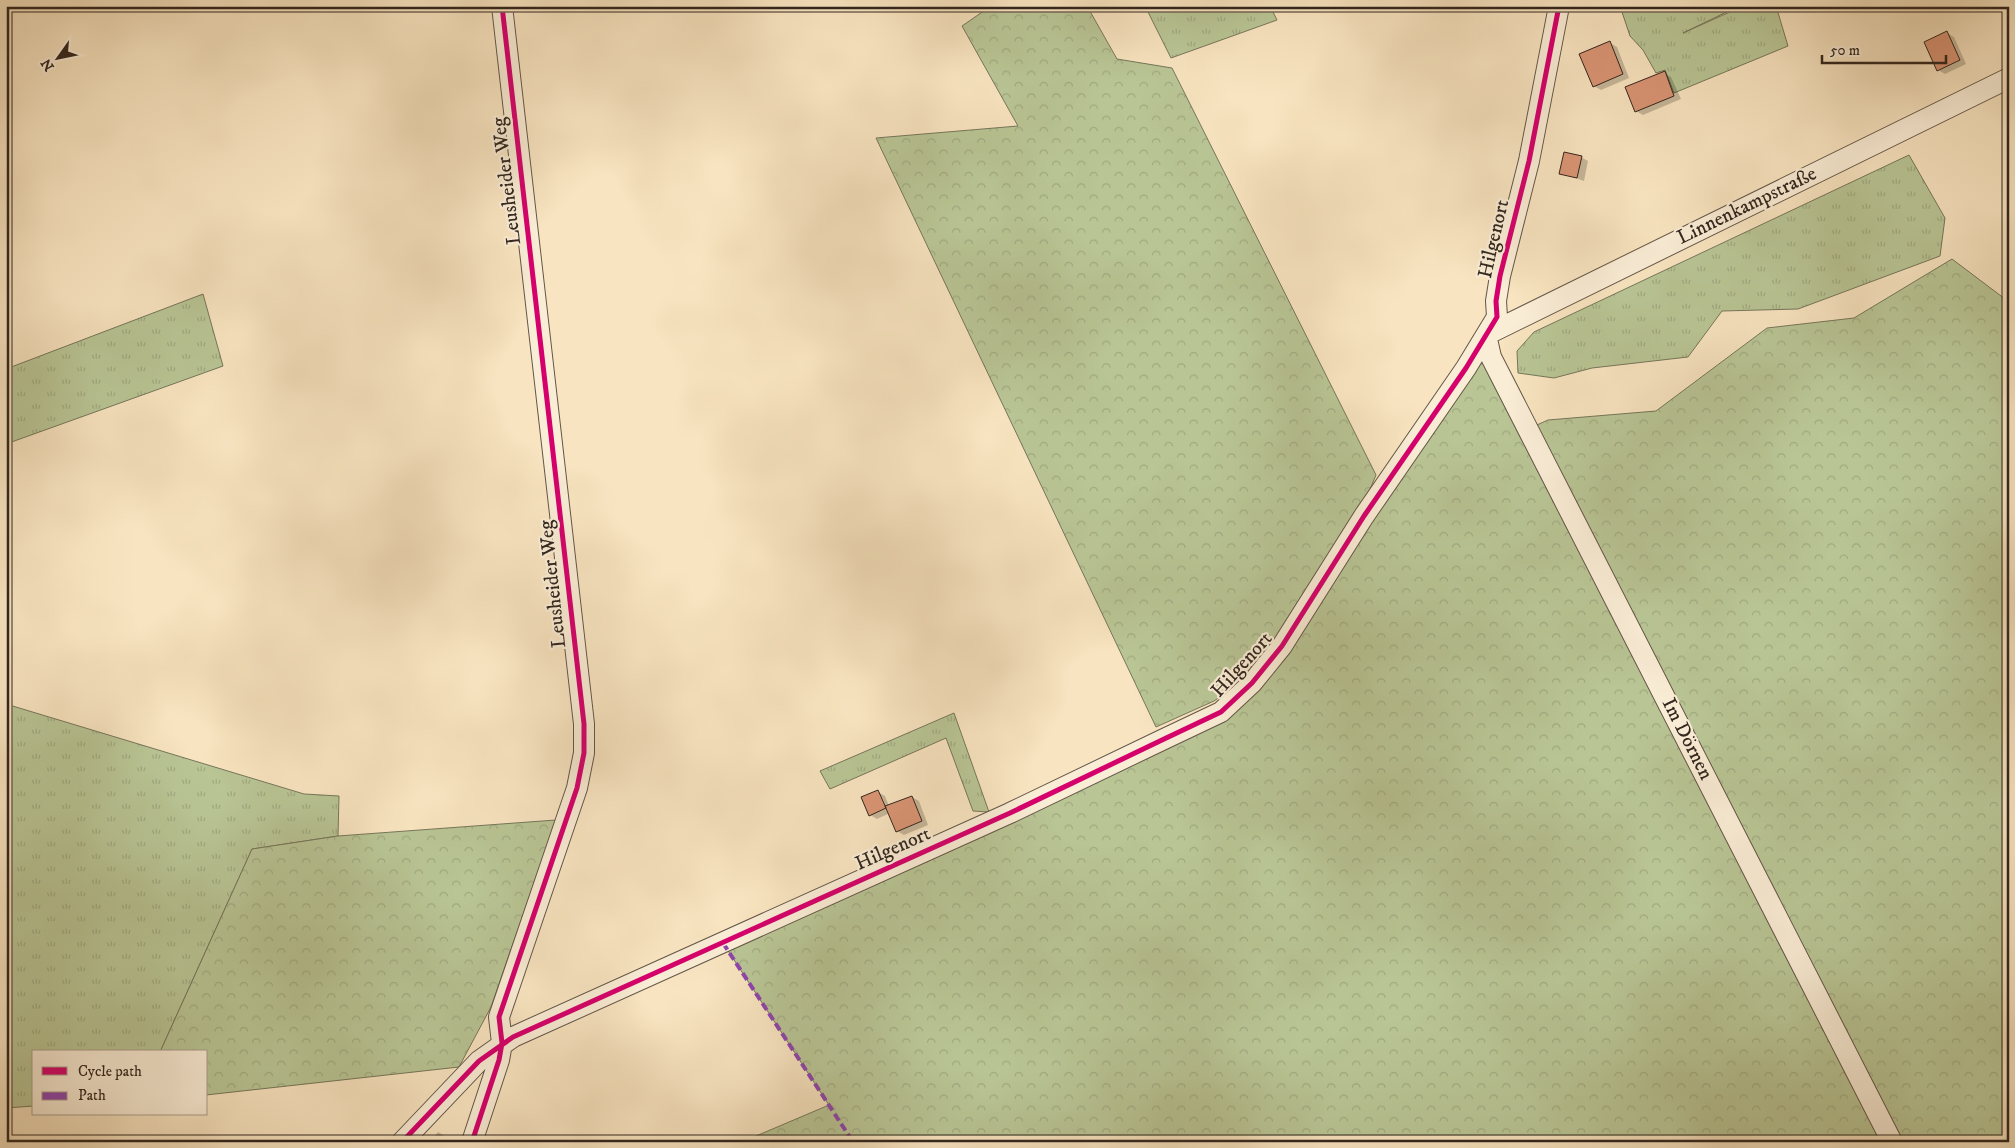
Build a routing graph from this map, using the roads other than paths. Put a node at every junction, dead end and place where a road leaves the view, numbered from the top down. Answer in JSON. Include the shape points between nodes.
{"nodes":[{"id":1,"x":502,"y":6,"type":"edge"},
{"id":2,"x":1558,"y":6,"type":"edge"},
{"id":3,"x":2009,"y":78,"type":"edge"},
{"id":4,"x":1486,"y":335,"type":"junction"},
{"id":5,"x":502,"y":1043,"type":"junction"},
{"id":6,"x":402,"y":1142,"type":"edge"},
{"id":7,"x":472,"y":1142,"type":"edge"},
{"id":8,"x":1892,"y":1142,"type":"edge"}],
"edges":[{"from":1,"to":5,"type":"street","name":"Leusheider Weg","via":[[584,724],[584,753],[577,788],[498,1018]]},
{"from":2,"to":4,"type":"street","name":"Hilgenort","via":[[1529,161],[1500,276],[1497,318]]},
{"from":3,"to":4,"type":"street","name":"Linnenkampstraße"},
{"from":4,"to":5,"type":"street","name":"Hilgenort","via":[[1364,516],[1282,646],[1221,712],[1001,817]]},
{"from":4,"to":8,"type":"street","name":"Im Dörnen","via":[[1491,357]]},
{"from":5,"to":6,"type":"street","name":"Hilgenort","via":[[479,1061]]},
{"from":5,"to":7,"type":"street","name":"Leusheider Weg"}]}
